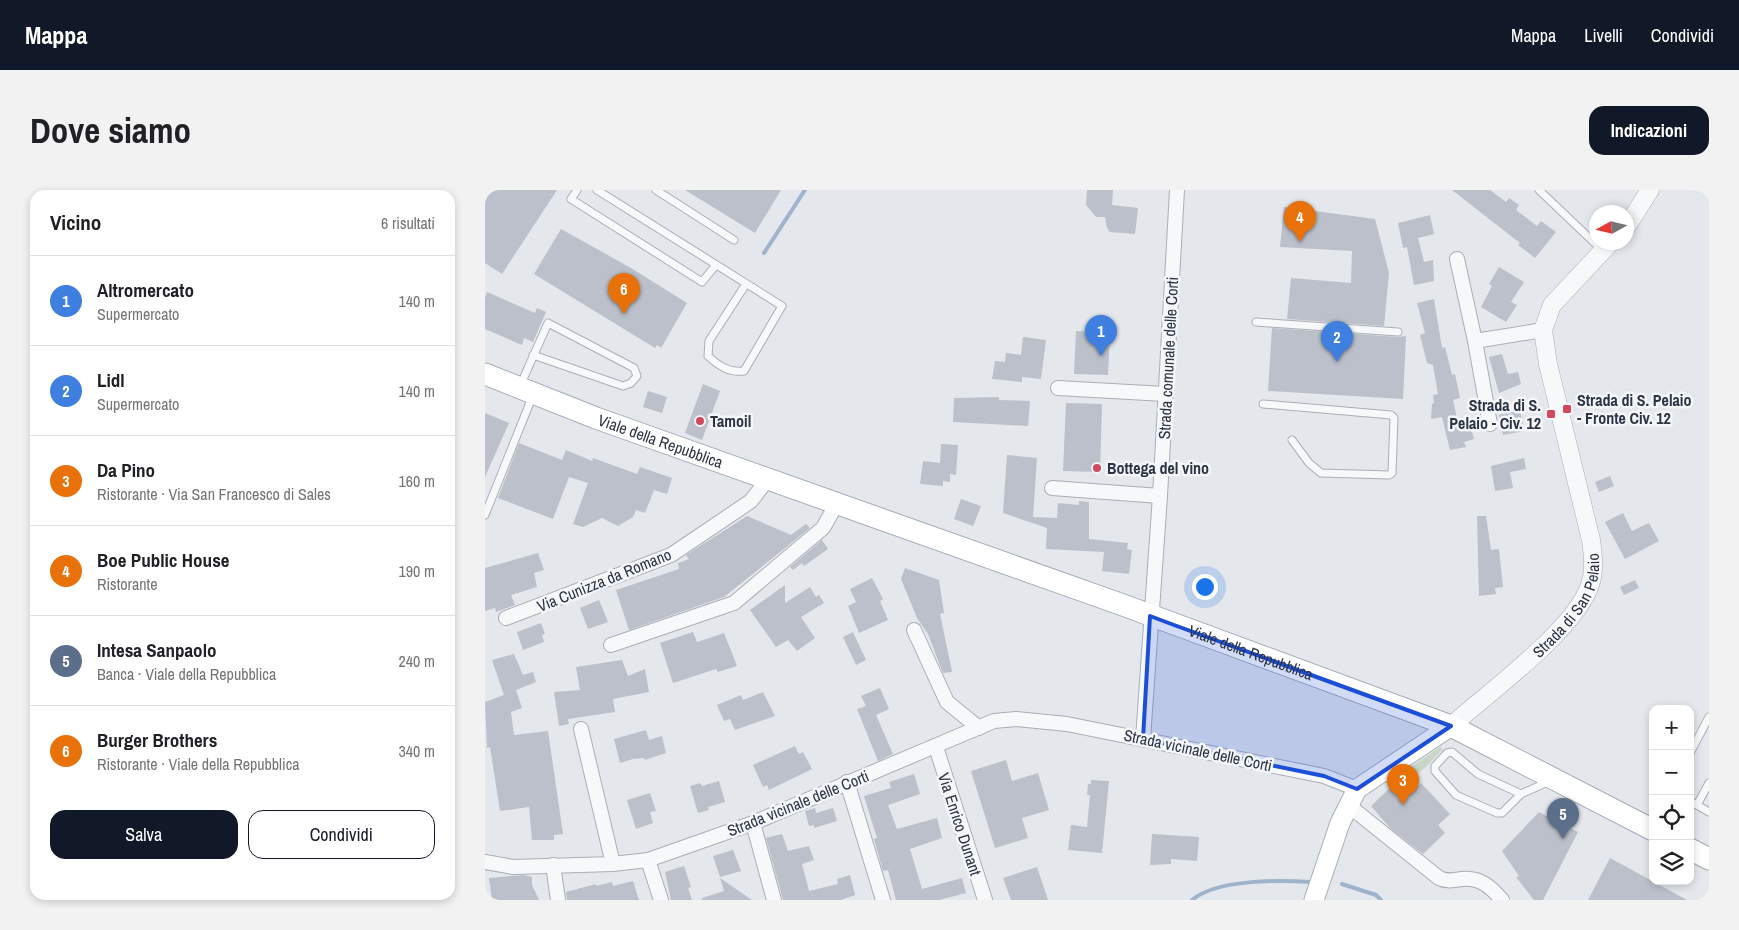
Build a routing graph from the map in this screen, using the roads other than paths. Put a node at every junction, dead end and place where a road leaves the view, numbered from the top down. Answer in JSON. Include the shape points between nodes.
{"nodes":[{"id":1,"x":577,"y":190,"type":"edge"},
{"id":2,"x":597,"y":190,"type":"edge"},
{"id":3,"x":656,"y":190,"type":"edge"},
{"id":4,"x":1177,"y":190,"type":"edge"},
{"id":5,"x":1539,"y":190,"type":"edge"},
{"id":6,"x":1650,"y":190,"type":"edge"},
{"id":7,"x":1634,"y":215,"type":"edge"},
{"id":8,"x":1589,"y":232,"type":"edge"},
{"id":9,"x":734,"y":240,"type":"dead end"},
{"id":10,"x":1604,"y":250,"type":"edge"},
{"id":11,"x":1457,"y":259,"type":"dead end"},
{"id":12,"x":716,"y":264,"type":"junction"},
{"id":13,"x":747,"y":284,"type":"junction"},
{"id":14,"x":1256,"y":322,"type":"dead end"},
{"id":15,"x":1543,"y":330,"type":"junction"},
{"id":16,"x":1398,"y":332,"type":"dead end"},
{"id":17,"x":1475,"y":341,"type":"junction"},
{"id":18,"x":533,"y":355,"type":"junction"},
{"id":19,"x":485,"y":374,"type":"edge"},
{"id":20,"x":1058,"y":388,"type":"dead end"},
{"id":21,"x":526,"y":392,"type":"junction"},
{"id":22,"x":1165,"y":394,"type":"junction"},
{"id":23,"x":1263,"y":404,"type":"dead end"},
{"id":24,"x":1490,"y":424,"type":"dead end"},
{"id":25,"x":1292,"y":440,"type":"dead end"},
{"id":26,"x":767,"y":480,"type":"junction"},
{"id":27,"x":1052,"y":488,"type":"dead end"},
{"id":28,"x":1160,"y":496,"type":"junction"},
{"id":29,"x":836,"y":504,"type":"junction"},
{"id":30,"x":485,"y":515,"type":"edge"},
{"id":31,"x":1150,"y":616,"type":"junction"},
{"id":32,"x":506,"y":618,"type":"dead end"},
{"id":33,"x":914,"y":630,"type":"dead end"},
{"id":34,"x":611,"y":645,"type":"dead end"},
{"id":35,"x":1709,"y":717,"type":"edge"},
{"id":36,"x":1451,"y":726,"type":"junction"},
{"id":37,"x":979,"y":728,"type":"junction"},
{"id":38,"x":581,"y":729,"type":"dead end"},
{"id":39,"x":1143,"y":738,"type":"junction"},
{"id":40,"x":936,"y":747,"type":"junction"},
{"id":41,"x":1692,"y":750,"type":"edge"},
{"id":42,"x":1555,"y":778,"type":"junction"},
{"id":43,"x":847,"y":782,"type":"junction"},
{"id":44,"x":1709,"y":783,"type":"edge"},
{"id":45,"x":1521,"y":794,"type":"junction"},
{"id":46,"x":1353,"y":797,"type":"junction"},
{"id":47,"x":1694,"y":803,"type":"edge"},
{"id":48,"x":1709,"y":812,"type":"edge"},
{"id":49,"x":753,"y":823,"type":"junction"},
{"id":50,"x":1649,"y":828,"type":"edge"},
{"id":51,"x":1694,"y":851,"type":"edge"},
{"id":52,"x":1709,"y":859,"type":"edge"},
{"id":53,"x":648,"y":860,"type":"junction"},
{"id":54,"x":485,"y":862,"type":"edge"},
{"id":55,"x":613,"y":864,"type":"junction"},
{"id":56,"x":553,"y":866,"type":"junction"},
{"id":57,"x":558,"y":900,"type":"edge"},
{"id":58,"x":661,"y":900,"type":"edge"},
{"id":59,"x":775,"y":900,"type":"edge"},
{"id":60,"x":883,"y":900,"type":"edge"},
{"id":61,"x":985,"y":900,"type":"edge"},
{"id":62,"x":1314,"y":900,"type":"edge"},
{"id":63,"x":1502,"y":900,"type":"edge"}],
"edges":[{"from":1,"to":12,"type":"lane","via":[[571,199],[702,282]]},
{"from":2,"to":12,"type":"lane"},
{"from":3,"to":9,"type":"lane"},
{"from":4,"to":22,"type":"street","name":"Strada comunale delle Corti"},
{"from":5,"to":8,"type":"lane"},
{"from":6,"to":7,"type":"street"},
{"from":10,"to":15,"type":"street","name":"Strada di San Pelaio","via":[[1551,305]]},
{"from":11,"to":17,"type":"street"},
{"from":12,"to":13,"type":"lane"},
{"from":13,"to":13,"type":"lane","via":[[782,306],[744,371],[735,372],[720,366],[709,356],[709,341]]},
{"from":14,"to":16,"type":"lane"},
{"from":15,"to":17,"type":"street"},
{"from":15,"to":36,"type":"street","name":"Strada di San Pelaio","via":[[1547,364],[1591,540],[1594,558],[1590,586],[1572,617]]},
{"from":17,"to":24,"type":"street"},
{"from":18,"to":18,"type":"lane","via":[[548,322],[634,368],[637,376],[623,386]]},
{"from":18,"to":21,"type":"lane"},
{"from":19,"to":21,"type":"main road","name":"Viale della Repubblica"},
{"from":20,"to":22,"type":"street"},
{"from":21,"to":26,"type":"main road","name":"Viale della Repubblica"},
{"from":21,"to":30,"type":"lane"},
{"from":22,"to":28,"type":"street","name":"Strada comunale delle Corti"},
{"from":23,"to":25,"type":"lane","via":[[1391,415],[1394,418],[1392,473],[1321,473],[1309,464]]},
{"from":26,"to":29,"type":"main road","name":"Viale della Repubblica"},
{"from":26,"to":32,"type":"street","name":"Via Cunizza da Romano","via":[[751,501],[671,555]]},
{"from":27,"to":28,"type":"street"},
{"from":28,"to":31,"type":"street","name":"Strada comunale delle Corti"},
{"from":29,"to":31,"type":"main road","name":"Viale della Repubblica"},
{"from":29,"to":34,"type":"street","via":[[823,528],[734,603]]},
{"from":31,"to":36,"type":"main road","name":"Viale della Repubblica"},
{"from":31,"to":39,"type":"street","name":"Strada comunale delle Corti"},
{"from":33,"to":37,"type":"street","via":[[947,702]]},
{"from":35,"to":41,"type":"lane"},
{"from":36,"to":42,"type":"main road","name":"Viale della Repubblica"},
{"from":36,"to":46,"type":"main road","name":"Strada di San Pelaio"},
{"from":37,"to":39,"type":"street","name":"Strada vicinale delle Corti","via":[[994,721],[1041,720]]},
{"from":37,"to":40,"type":"street","name":"Strada vicinale delle Corti"},
{"from":38,"to":55,"type":"street"},
{"from":39,"to":46,"type":"street","name":"Strada vicinale delle Corti","via":[[1324,776]]},
{"from":40,"to":43,"type":"street","name":"Strada vicinale delle Corti"},
{"from":40,"to":61,"type":"street","name":"Via Enrico Dunant"},
{"from":42,"to":45,"type":"lane"},
{"from":42,"to":50,"type":"main road","name":"Viale della Repubblica"},
{"from":43,"to":49,"type":"street","name":"Strada vicinale delle Corti"},
{"from":43,"to":60,"type":"street"},
{"from":44,"to":47,"type":"lane"},
{"from":45,"to":45,"type":"lane","via":[[1479,774],[1452,752],[1435,766],[1435,772],[1456,796],[1497,813]]},
{"from":46,"to":62,"type":"main road"},
{"from":46,"to":63,"type":"street","name":"Strada vicinale delle Corti","via":[[1439,878],[1447,881],[1477,880],[1490,887]]},
{"from":47,"to":48,"type":"lane"},
{"from":49,"to":53,"type":"street","name":"Strada vicinale delle Corti"},
{"from":49,"to":59,"type":"street"},
{"from":51,"to":52,"type":"main road"},
{"from":53,"to":55,"type":"street","name":"Strada vicinale delle Corti"},
{"from":53,"to":58,"type":"street"},
{"from":54,"to":56,"type":"street","name":"Strada vicinale delle Corti","via":[[513,867]]},
{"from":55,"to":56,"type":"street","name":"Strada vicinale delle Corti"},
{"from":56,"to":57,"type":"street"}]}
